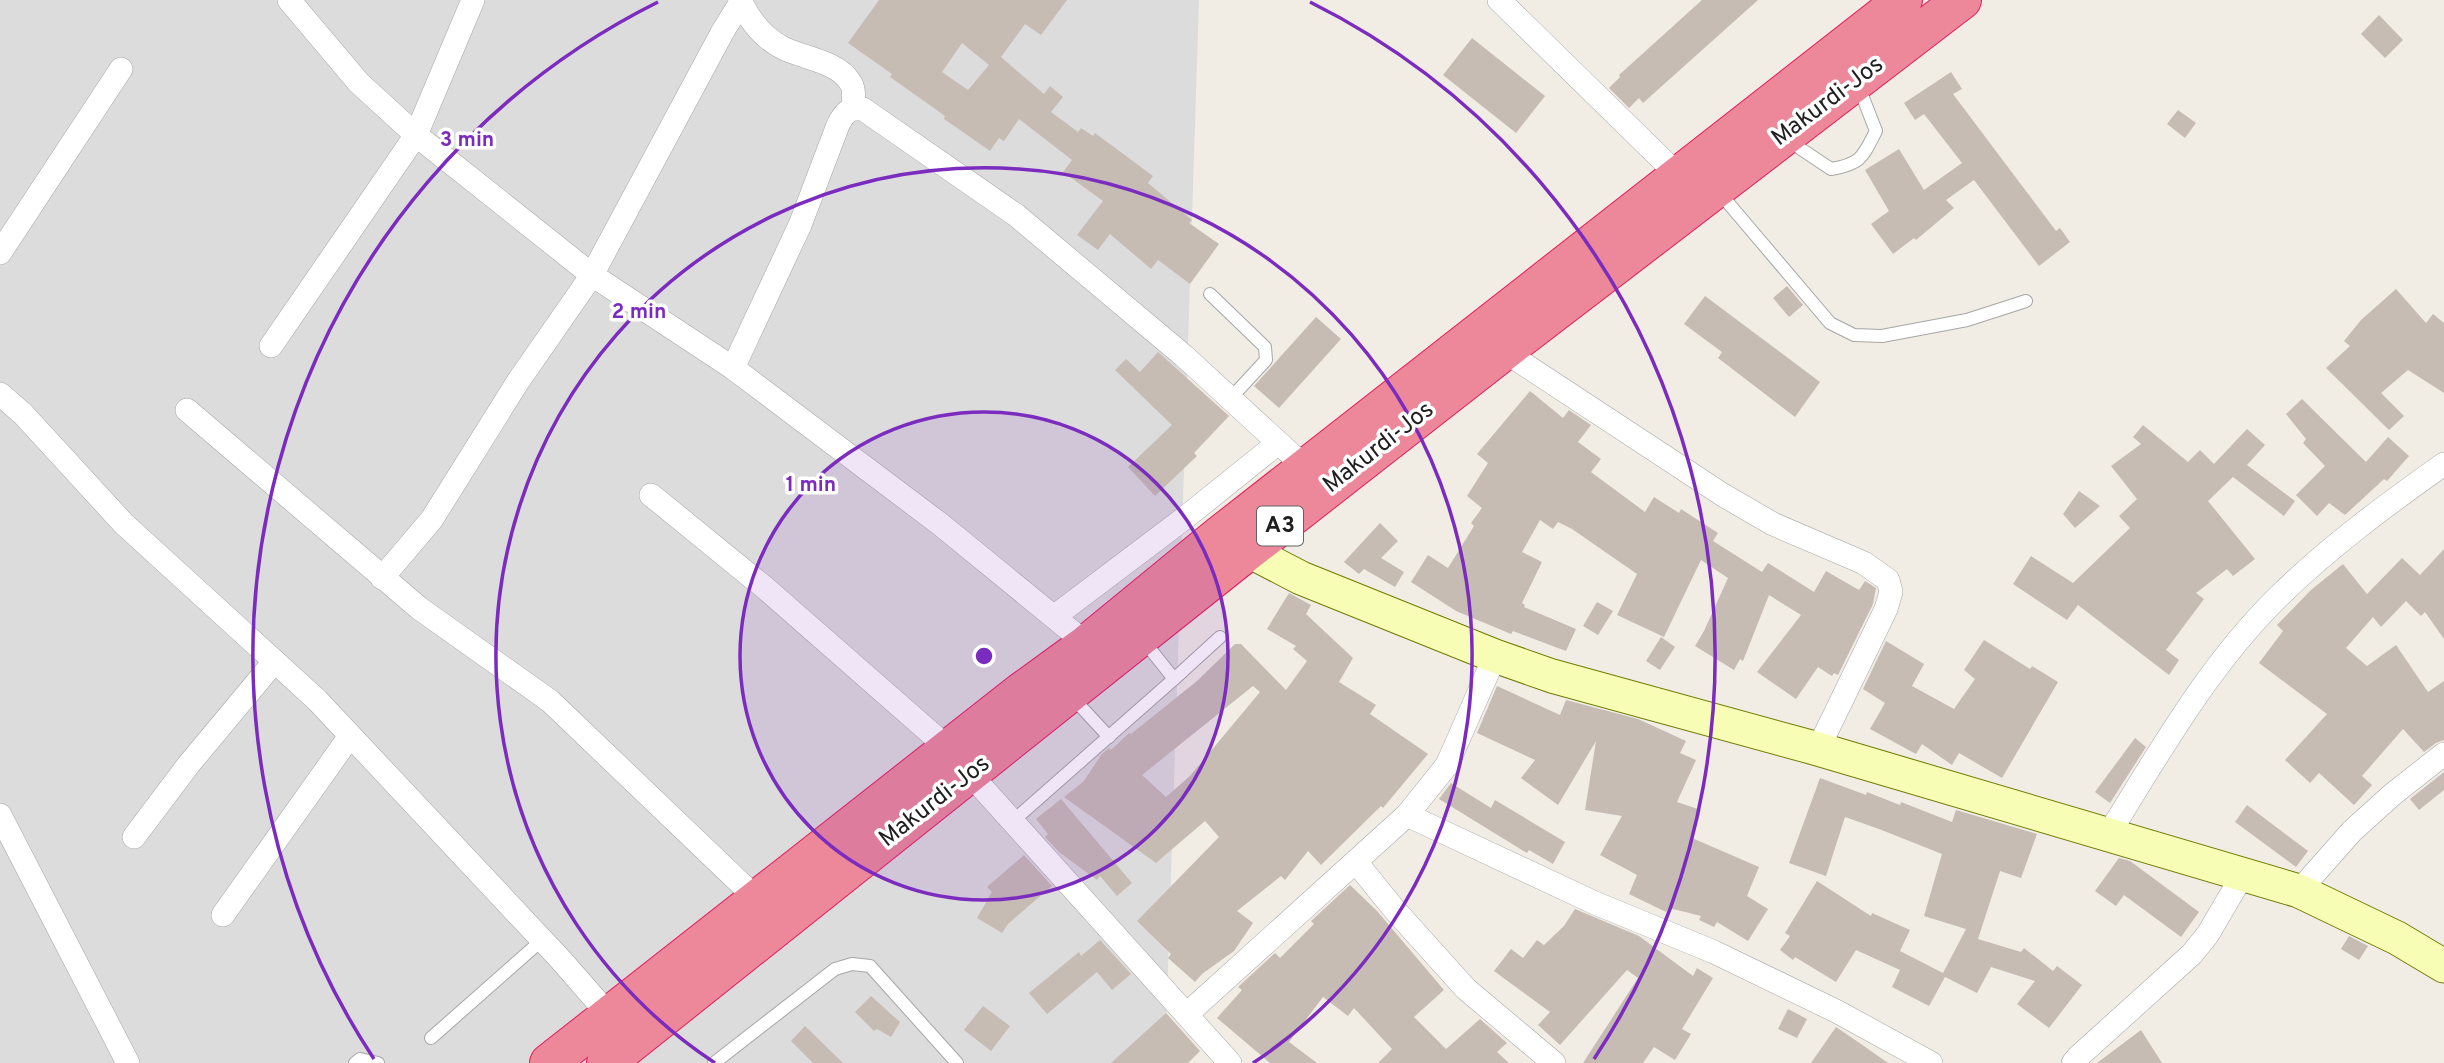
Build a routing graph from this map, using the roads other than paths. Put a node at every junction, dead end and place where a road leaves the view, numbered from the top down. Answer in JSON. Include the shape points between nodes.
{"nodes":[{"id":1,"x":289,"y":0,"type":"edge"},
{"id":2,"x":473,"y":0,"type":"edge"},
{"id":3,"x":1499,"y":0,"type":"edge"},
{"id":4,"x":1903,"y":0,"type":"edge"},
{"id":5,"x":1962,"y":0,"type":"edge"},
{"id":6,"x":741,"y":1,"type":"edge"},
{"id":7,"x":121,"y":68,"type":"dead end"},
{"id":8,"x":1857,"y":81,"type":"junction"},
{"id":9,"x":854,"y":108,"type":"junction"},
{"id":10,"x":416,"y":135,"type":"junction"},
{"id":11,"x":1783,"y":137,"type":"junction"},
{"id":12,"x":1678,"y":176,"type":"junction"},
{"id":13,"x":1716,"y":188,"type":"junction"},
{"id":14,"x":0,"y":253,"type":"edge"},
{"id":15,"x":592,"y":275,"type":"junction"},
{"id":16,"x":1210,"y":294,"type":"dead end"},
{"id":17,"x":2025,"y":301,"type":"dead end"},
{"id":18,"x":271,"y":346,"type":"dead end"},
{"id":19,"x":1504,"y":351,"type":"junction"},
{"id":20,"x":733,"y":368,"type":"junction"},
{"id":21,"x":0,"y":394,"type":"edge"},
{"id":22,"x":1230,"y":399,"type":"junction"},
{"id":23,"x":187,"y":410,"type":"dead end"},
{"id":24,"x":1278,"y":443,"type":"junction"},
{"id":25,"x":2444,"y":464,"type":"edge"},
{"id":26,"x":1306,"y":468,"type":"junction"},
{"id":27,"x":651,"y":495,"type":"dead end"},
{"id":28,"x":1186,"y":517,"type":"junction"},
{"id":29,"x":1234,"y":543,"type":"junction"},
{"id":30,"x":382,"y":578,"type":"junction"},
{"id":31,"x":1055,"y":616,"type":"junction"},
{"id":32,"x":1141,"y":637,"type":"junction"},
{"id":33,"x":1220,"y":637,"type":"dead end"},
{"id":34,"x":1087,"y":644,"type":"junction"},
{"id":35,"x":1495,"y":656,"type":"junction"},
{"id":36,"x":274,"y":662,"type":"junction"},
{"id":37,"x":1174,"y":679,"type":"junction"},
{"id":38,"x":1069,"y":694,"type":"junction"},
{"id":39,"x":350,"y":736,"type":"junction"},
{"id":40,"x":1109,"y":737,"type":"junction"},
{"id":41,"x":1818,"y":749,"type":"junction"},
{"id":42,"x":2444,"y":754,"type":"edge"},
{"id":43,"x":959,"y":762,"type":"junction"},
{"id":44,"x":0,"y":815,"type":"edge"},
{"id":45,"x":1407,"y":815,"type":"junction"},
{"id":46,"x":1013,"y":821,"type":"junction"},
{"id":47,"x":2108,"y":835,"type":"junction"},
{"id":48,"x":134,"y":836,"type":"dead end"},
{"id":49,"x":1356,"y":863,"type":"junction"},
{"id":50,"x":2242,"y":876,"type":"junction"},
{"id":51,"x":2299,"y":891,"type":"junction"},
{"id":52,"x":758,"y":900,"type":"junction"},
{"id":53,"x":223,"y":915,"type":"dead end"},
{"id":54,"x":542,"y":940,"type":"junction"},
{"id":55,"x":2444,"y":966,"type":"edge"},
{"id":56,"x":1187,"y":1014,"type":"junction"},
{"id":57,"x":609,"y":1015,"type":"junction"},
{"id":58,"x":431,"y":1038,"type":"dead end"},
{"id":59,"x":128,"y":1063,"type":"edge"},
{"id":60,"x":355,"y":1063,"type":"edge"},
{"id":61,"x":378,"y":1063,"type":"edge"},
{"id":62,"x":549,"y":1063,"type":"edge"},
{"id":63,"x":606,"y":1063,"type":"edge"},
{"id":64,"x":714,"y":1063,"type":"edge"},
{"id":65,"x":957,"y":1063,"type":"edge"},
{"id":66,"x":1230,"y":1063,"type":"edge"},
{"id":67,"x":1554,"y":1063,"type":"edge"},
{"id":68,"x":1931,"y":1063,"type":"edge"},
{"id":69,"x":2073,"y":1063,"type":"edge"}],
"edges":[{"from":1,"to":10,"type":"street","via":[[359,83]]},
{"from":2,"to":10,"type":"street"},
{"from":3,"to":12,"type":"street"},
{"from":4,"to":12,"type":"highway","name":"Makurdi-Jos","number":"A3"},
{"from":5,"to":8,"type":"highway","name":"Makurdi-Jos","number":"A3"},
{"from":6,"to":9,"type":"street","via":[[767,38],[845,76],[852,83]]},
{"from":6,"to":15,"type":"street"},
{"from":7,"to":14,"type":"street"},
{"from":8,"to":11,"type":"highway","name":"Makurdi-Jos","number":"A3"},
{"from":8,"to":11,"type":"lane","via":[[1877,131],[1853,165],[1831,169]]},
{"from":9,"to":20,"type":"street","via":[[845,112],[838,125],[800,225]]},
{"from":9,"to":22,"type":"street","via":[[869,112],[1016,215]]},
{"from":10,"to":15,"type":"street"},
{"from":10,"to":18,"type":"street"},
{"from":11,"to":13,"type":"highway","name":"Makurdi-Jos","number":"A3"},
{"from":12,"to":26,"type":"highway","name":"Makurdi-Jos","number":"A3"},
{"from":13,"to":17,"type":"lane","via":[[1830,323],[1854,335],[1882,336],[1967,320]]},
{"from":13,"to":19,"type":"highway","name":"Makurdi-Jos","number":"A3"},
{"from":15,"to":20,"type":"street"},
{"from":15,"to":30,"type":"street","via":[[432,519]]},
{"from":16,"to":22,"type":"lane","via":[[1265,348],[1266,360]]},
{"from":19,"to":29,"type":"highway","name":"Makurdi-Jos","number":"A3"},
{"from":19,"to":41,"type":"street","via":[[1723,495],[1773,524],[1864,563],[1888,580],[1891,592],[1886,609]]},
{"from":20,"to":31,"type":"street"},
{"from":21,"to":36,"type":"street","via":[[124,524]]},
{"from":22,"to":24,"type":"street"},
{"from":23,"to":30,"type":"street"},
{"from":24,"to":26,"type":"street"},
{"from":24,"to":28,"type":"street"},
{"from":25,"to":47,"type":"street","via":[[2366,519],[2277,598],[2190,706]]},
{"from":26,"to":29,"type":"highway","name":"Makurdi-Jos","number":"A3"},
{"from":27,"to":43,"type":"street","via":[[764,587]]},
{"from":28,"to":29,"type":"street"},
{"from":28,"to":31,"type":"street"},
{"from":29,"to":32,"type":"highway","name":"Makurdi-Jos","number":"A3"},
{"from":29,"to":34,"type":"highway","name":"Makurdi-Jos","number":"A3"},
{"from":29,"to":35,"type":"main road","via":[[1301,578]]},
{"from":30,"to":52,"type":"street","via":[[550,701]]},
{"from":31,"to":34,"type":"street"},
{"from":32,"to":37,"type":"lane"},
{"from":32,"to":38,"type":"highway","name":"Makurdi-Jos","number":"A3"},
{"from":33,"to":37,"type":"lane"},
{"from":34,"to":43,"type":"highway","name":"Makurdi-Jos","number":"A3"},
{"from":35,"to":41,"type":"main road"},
{"from":35,"to":45,"type":"street","via":[[1447,765]]},
{"from":36,"to":39,"type":"street"},
{"from":36,"to":48,"type":"street"},
{"from":37,"to":40,"type":"lane"},
{"from":38,"to":40,"type":"lane"},
{"from":38,"to":43,"type":"highway","name":"Makurdi-Jos","number":"A3"},
{"from":39,"to":53,"type":"street"},
{"from":39,"to":54,"type":"street"},
{"from":40,"to":46,"type":"lane"},
{"from":41,"to":47,"type":"main road"},
{"from":42,"to":51,"type":"street","via":[[2352,831]]},
{"from":43,"to":46,"type":"street"},
{"from":43,"to":52,"type":"highway","name":"Makurdi-Jos","number":"A3"},
{"from":43,"to":63,"type":"highway","name":"Makurdi-Jos","number":"A3"},
{"from":44,"to":59,"type":"street"},
{"from":45,"to":49,"type":"street"},
{"from":45,"to":68,"type":"street","via":[[1595,903],[1714,952]]},
{"from":46,"to":56,"type":"street"},
{"from":47,"to":50,"type":"main road"},
{"from":49,"to":56,"type":"street"},
{"from":49,"to":67,"type":"street","via":[[1466,989]]},
{"from":50,"to":51,"type":"main road"},
{"from":50,"to":69,"type":"street","via":[[2192,954]]},
{"from":51,"to":55,"type":"main road"},
{"from":52,"to":57,"type":"highway","name":"Makurdi-Jos","number":"A3"},
{"from":54,"to":57,"type":"street"},
{"from":54,"to":58,"type":"lane"},
{"from":56,"to":66,"type":"street"},
{"from":57,"to":62,"type":"highway","name":"Makurdi-Jos","number":"A3"},
{"from":60,"to":61,"type":"lane","via":[[360,1059]]},
{"from":64,"to":65,"type":"lane","via":[[835,969],[852,964],[870,966]]}]}
